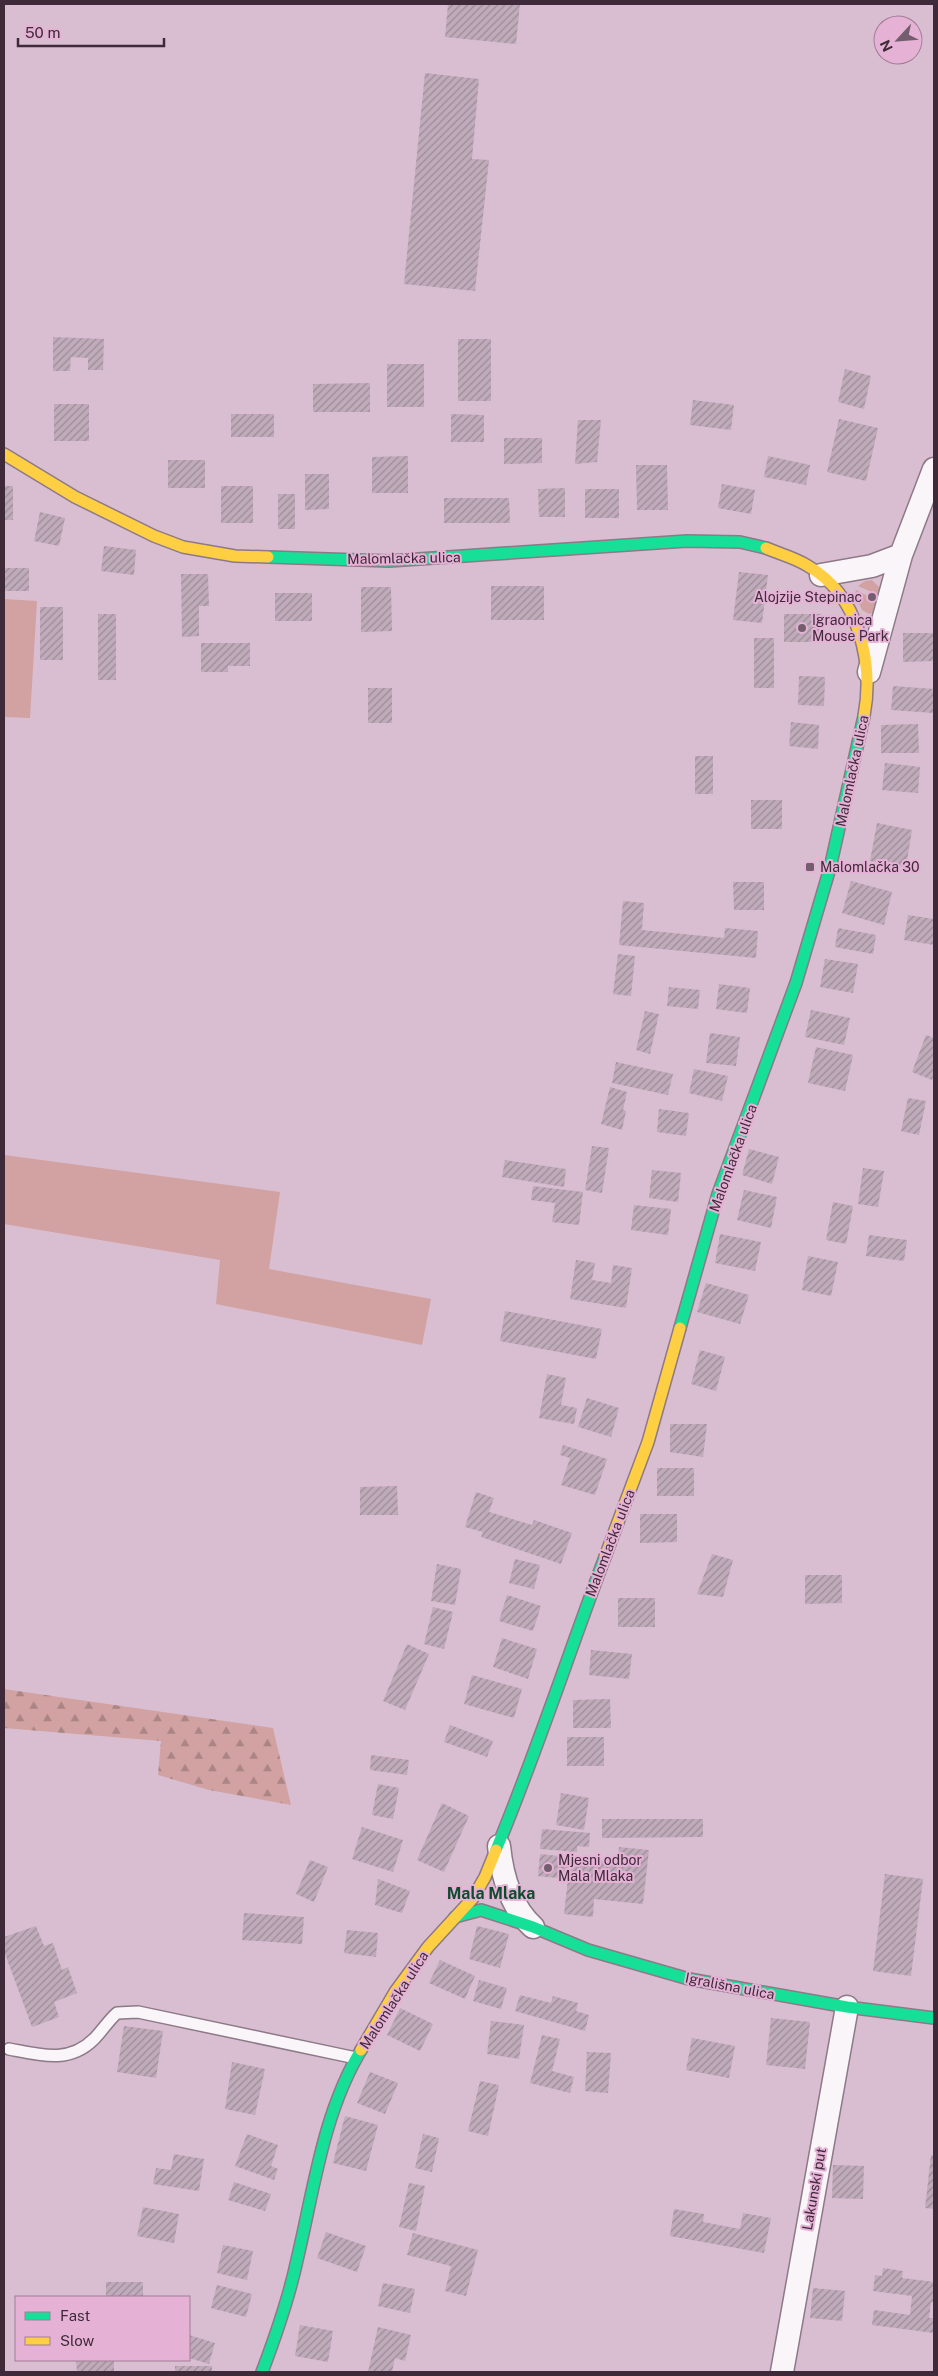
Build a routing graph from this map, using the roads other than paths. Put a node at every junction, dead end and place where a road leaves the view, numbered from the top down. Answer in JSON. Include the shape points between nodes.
{"nodes":[{"id":1,"x":4,"y":454,"type":"edge"},
{"id":2,"x":934,"y":469,"type":"edge"},
{"id":3,"x":901,"y":555,"type":"junction"},
{"id":4,"x":821,"y":575,"type":"junction"},
{"id":5,"x":868,"y":675,"type":"junction"},
{"id":6,"x":499,"y":1846,"type":"junction"},
{"id":7,"x":455,"y":1918,"type":"junction"},
{"id":8,"x":533,"y":1927,"type":"junction"},
{"id":9,"x":846,"y":2006,"type":"junction"},
{"id":10,"x":934,"y":2018,"type":"edge"},
{"id":11,"x":9,"y":2049,"type":"dead end"},
{"id":12,"x":356,"y":2058,"type":"junction"},
{"id":13,"x":262,"y":2372,"type":"edge"},
{"id":14,"x":782,"y":2372,"type":"edge"}],
"edges":[{"from":1,"to":4,"type":"street","name":"Malomlačka ulica","via":[[75,498],[126,524],[208,552],[389,561],[717,540],[764,547],[809,566]]},
{"from":2,"to":3,"type":"street","name":"Malomlačka ulica"},
{"from":3,"to":4,"type":"street","via":[[872,566]]},
{"from":3,"to":5,"type":"street","name":"Malomlačka ulica"},
{"from":4,"to":5,"type":"street","name":"Malomlačka ulica","via":[[841,597],[855,623]]},
{"from":5,"to":6,"type":"street","name":"Malomlačka ulica","via":[[855,761],[830,868],[796,983],[718,1194],[648,1442]]},
{"from":6,"to":7,"type":"street","name":"Malomlačka ulica","via":[[473,1898]]},
{"from":6,"to":8,"type":"street","name":"Igrališna ulica","via":[[511,1897],[522,1917]]},
{"from":7,"to":8,"type":"street","name":"Igrališna ulica","via":[[481,1910]]},
{"from":7,"to":12,"type":"street","name":"Malomlačka ulica","via":[[428,1947],[396,1992]]},
{"from":8,"to":9,"type":"street","name":"Igrališna ulica","via":[[588,1950],[689,1979]]},
{"from":9,"to":10,"type":"street","name":"Igrališna ulica"},
{"from":9,"to":14,"type":"street","name":"Lakunski put"},
{"from":11,"to":12,"type":"lane","via":[[52,2058],[71,2054],[83,2049],[117,2013],[138,2012]]},
{"from":12,"to":13,"type":"street","name":"Malomlačka ulica","via":[[322,2147],[283,2315]]}]}
